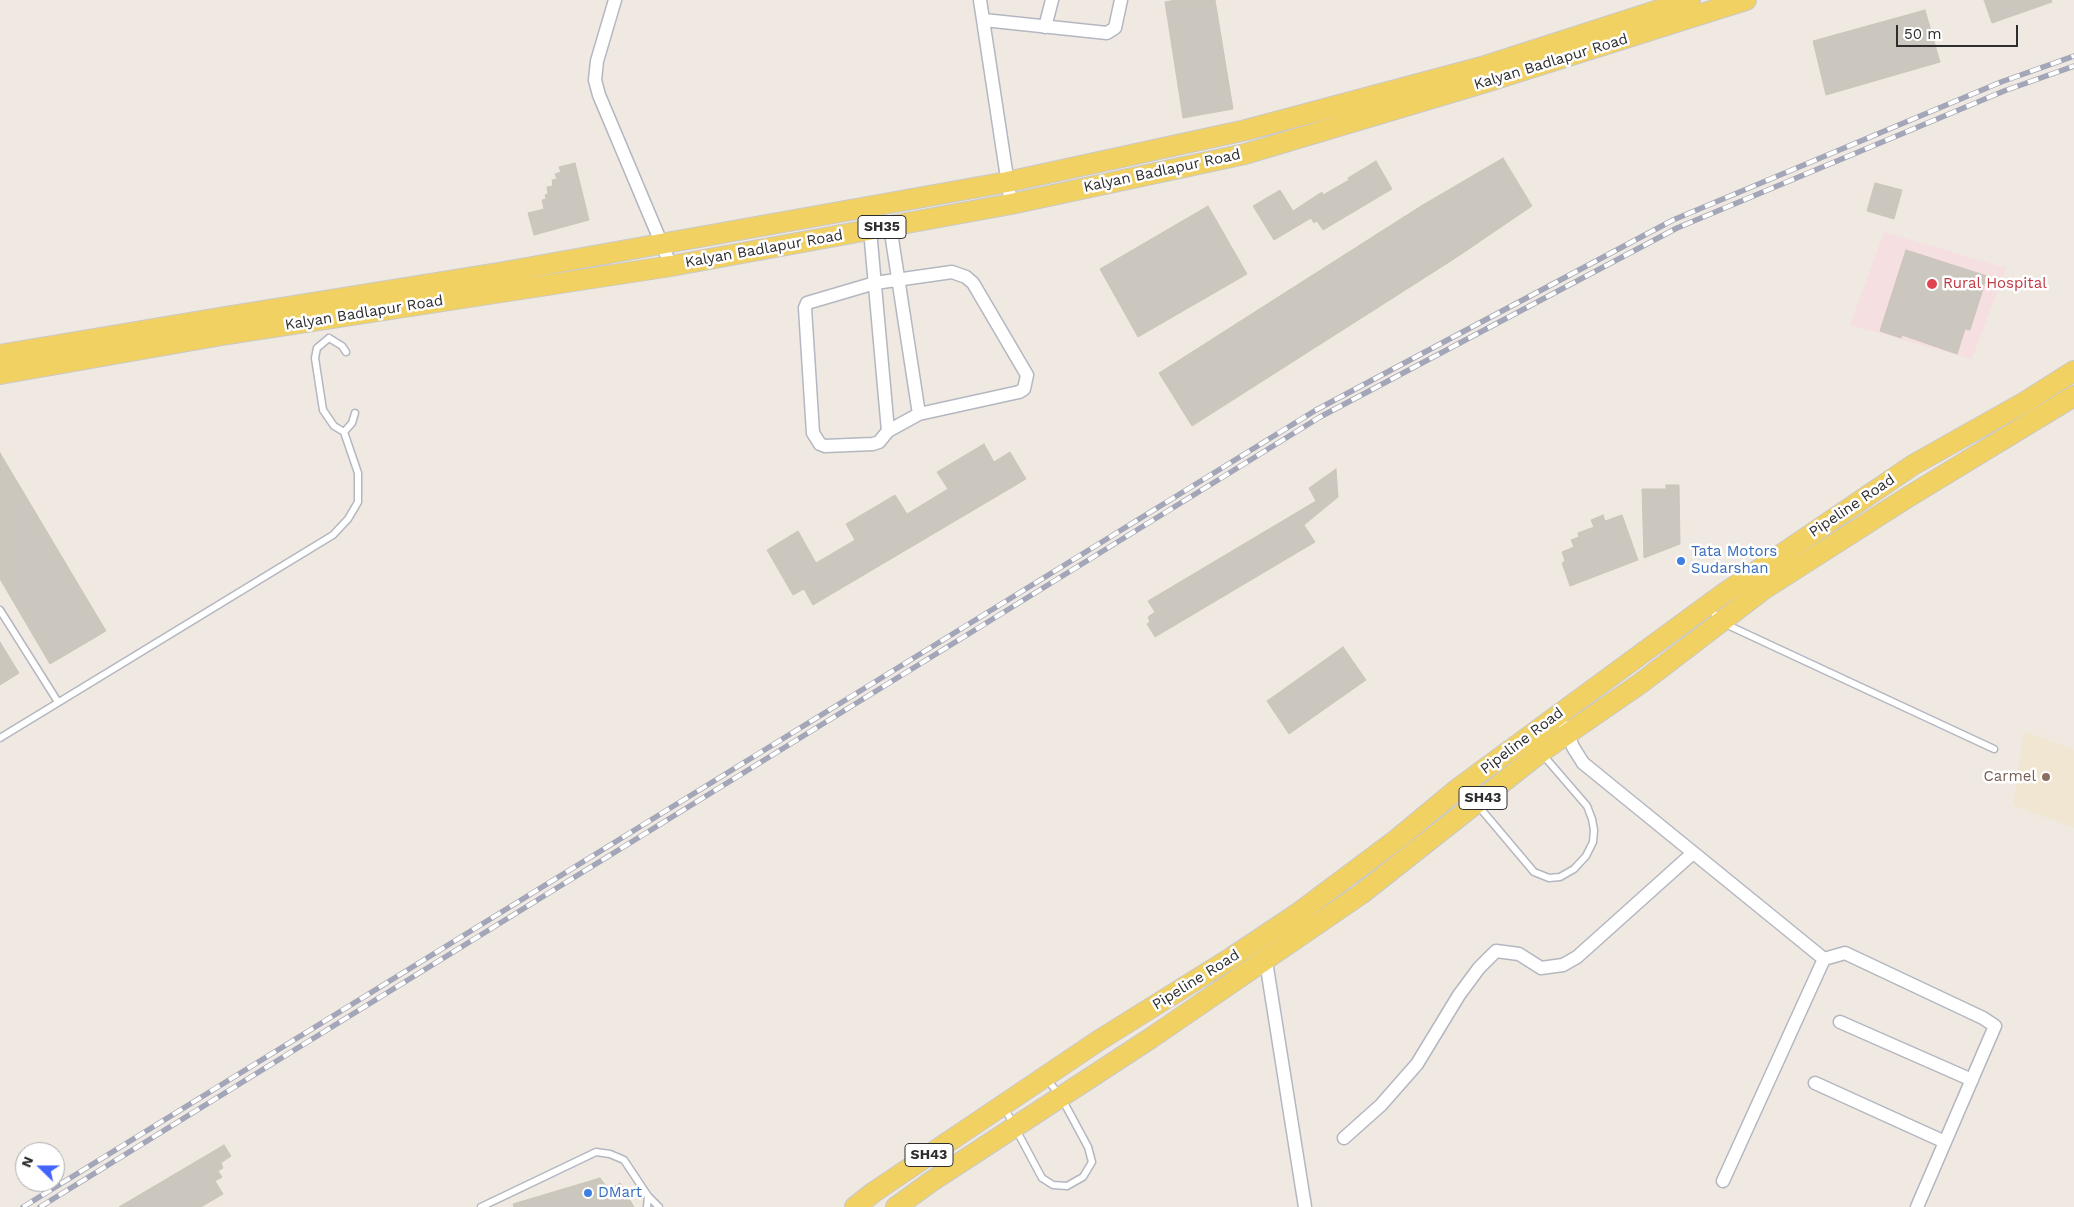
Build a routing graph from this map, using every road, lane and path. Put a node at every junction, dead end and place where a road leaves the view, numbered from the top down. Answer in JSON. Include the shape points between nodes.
{"nodes":[{"id":1,"x":615,"y":0,"type":"edge"},
{"id":2,"x":980,"y":0,"type":"edge"},
{"id":3,"x":1052,"y":0,"type":"edge"},
{"id":4,"x":1121,"y":0,"type":"edge"},
{"id":5,"x":1690,"y":0,"type":"edge"},
{"id":6,"x":1746,"y":0,"type":"edge"},
{"id":7,"x":984,"y":20,"type":"junction"},
{"id":8,"x":1045,"y":27,"type":"junction"},
{"id":9,"x":1007,"y":182,"type":"junction"},
{"id":10,"x":1011,"y":204,"type":"junction"},
{"id":11,"x":890,"y":226,"type":"junction"},
{"id":12,"x":870,"y":230,"type":"junction"},
{"id":13,"x":662,"y":244,"type":"junction"},
{"id":14,"x":671,"y":266,"type":"junction"},
{"id":15,"x":897,"y":280,"type":"junction"},
{"id":16,"x":505,"y":282,"type":"junction"},
{"id":17,"x":875,"y":283,"type":"junction"},
{"id":18,"x":336,"y":318,"type":"junction"},
{"id":19,"x":346,"y":352,"type":"dead end"},
{"id":20,"x":0,"y":356,"type":"edge"},
{"id":21,"x":2074,"y":372,"type":"edge"},
{"id":22,"x":0,"y":374,"type":"edge"},
{"id":23,"x":2074,"y":396,"type":"edge"},
{"id":24,"x":355,"y":414,"type":"dead end"},
{"id":25,"x":919,"y":414,"type":"junction"},
{"id":26,"x":888,"y":431,"type":"junction"},
{"id":27,"x":344,"y":432,"type":"junction"},
{"id":28,"x":1707,"y":605,"type":"junction"},
{"id":29,"x":0,"y":610,"type":"edge"},
{"id":30,"x":1720,"y":622,"type":"junction"},
{"id":31,"x":58,"y":702,"type":"junction"},
{"id":32,"x":1557,"y":714,"type":"junction"},
{"id":33,"x":1569,"y":732,"type":"junction"},
{"id":34,"x":0,"y":738,"type":"edge"},
{"id":35,"x":1994,"y":749,"type":"dead end"},
{"id":36,"x":1541,"y":752,"type":"junction"},
{"id":37,"x":1462,"y":786,"type":"junction"},
{"id":38,"x":1476,"y":804,"type":"junction"},
{"id":39,"x":1693,"y":853,"type":"junction"},
{"id":40,"x":1261,"y":938,"type":"junction"},
{"id":41,"x":1824,"y":959,"type":"junction"},
{"id":42,"x":1266,"y":960,"type":"junction"},
{"id":43,"x":1840,"y":1022,"type":"dead end"},
{"id":44,"x":1046,"y":1077,"type":"junction"},
{"id":45,"x":1972,"y":1080,"type":"junction"},
{"id":46,"x":1815,"y":1083,"type":"dead end"},
{"id":47,"x":1061,"y":1097,"type":"junction"},
{"id":48,"x":1003,"y":1105,"type":"junction"},
{"id":49,"x":1015,"y":1127,"type":"junction"},
{"id":50,"x":1344,"y":1138,"type":"dead end"},
{"id":51,"x":1945,"y":1142,"type":"junction"},
{"id":52,"x":1723,"y":1181,"type":"dead end"},
{"id":53,"x":648,"y":1196,"type":"junction"},
{"id":54,"x":481,"y":1207,"type":"edge"},
{"id":55,"x":647,"y":1207,"type":"edge"},
{"id":56,"x":659,"y":1207,"type":"edge"},
{"id":57,"x":856,"y":1207,"type":"edge"},
{"id":58,"x":896,"y":1207,"type":"edge"},
{"id":59,"x":1305,"y":1207,"type":"edge"},
{"id":60,"x":1917,"y":1207,"type":"edge"}],
"edges":[{"from":1,"to":13,"type":"street","via":[[597,61],[596,80],[599,95]]},
{"from":2,"to":7,"type":"street"},
{"from":3,"to":8,"type":"street"},
{"from":4,"to":8,"type":"street","via":[[1115,28],[1107,33]]},
{"from":5,"to":9,"type":"main road","name":"Kalyan Badlapur Road","number":"SH35","via":[[1482,66],[1256,128]]},
{"from":6,"to":10,"type":"main road","name":"Kalyan Badlapur Road","number":"SH35","via":[[1245,154]]},
{"from":7,"to":8,"type":"street"},
{"from":7,"to":9,"type":"street"},
{"from":9,"to":10,"type":"street"},
{"from":9,"to":13,"type":"main road","name":"Kalyan Badlapur Road","number":"SH35"},
{"from":10,"to":11,"type":"main road","name":"Kalyan Badlapur Road","number":"SH35"},
{"from":11,"to":12,"type":"main road","name":"Kalyan Badlapur Road","number":"SH35"},
{"from":11,"to":15,"type":"street"},
{"from":12,"to":14,"type":"main road","name":"Kalyan Badlapur Road","number":"SH35"},
{"from":12,"to":17,"type":"street"},
{"from":13,"to":14,"type":"street"},
{"from":13,"to":16,"type":"main road","name":"Kalyan Badlapur Road","number":"SH35"},
{"from":14,"to":16,"type":"main road","name":"Kalyan Badlapur Road","number":"SH35"},
{"from":15,"to":17,"type":"street"},
{"from":15,"to":25,"type":"street"},
{"from":15,"to":25,"type":"street","via":[[952,272],[966,277],[973,283],[1028,375],[1024,389],[1019,392]]},
{"from":16,"to":18,"type":"main road","name":"Kalyan Badlapur Road","number":"SH35"},
{"from":17,"to":26,"type":"street"},
{"from":17,"to":26,"type":"street","via":[[805,305],[813,434],[825,446],[873,444]]},
{"from":18,"to":19,"type":"lane"},
{"from":18,"to":20,"type":"main road","name":"Kalyan Badlapur Road","number":"SH35"},
{"from":18,"to":22,"type":"main road","name":"Kalyan Badlapur Road","number":"SH35"},
{"from":18,"to":27,"type":"lane","via":[[317,348],[315,358],[323,410],[334,426]]},
{"from":21,"to":28,"type":"main road","name":"Pipeline Road","number":"SH43","via":[[1913,465]]},
{"from":23,"to":30,"type":"main road","name":"Pipeline Road","number":"SH43","via":[[1892,507],[1764,589]]},
{"from":24,"to":27,"type":"lane"},
{"from":25,"to":26,"type":"street"},
{"from":27,"to":31,"type":"lane","via":[[358,473],[358,502],[333,535]]},
{"from":28,"to":30,"type":"lane"},
{"from":28,"to":32,"type":"main road","name":"Pipeline Road","number":"SH43"},
{"from":29,"to":31,"type":"lane"},
{"from":30,"to":33,"type":"main road","name":"Pipeline Road","number":"SH43","via":[[1641,683]]},
{"from":30,"to":35,"type":"lane"},
{"from":31,"to":34,"type":"lane"},
{"from":32,"to":33,"type":"street"},
{"from":32,"to":37,"type":"main road","name":"Pipeline Road","number":"SH43"},
{"from":33,"to":36,"type":"main road","name":"Pipeline Road","number":"SH43"},
{"from":33,"to":39,"type":"street","via":[[1573,747],[1583,763]]},
{"from":36,"to":38,"type":"main road","name":"Pipeline Road","number":"SH43"},
{"from":36,"to":38,"type":"lane","via":[[1587,806],[1592,819],[1593,842],[1574,869],[1560,877],[1549,878],[1534,872]]},
{"from":37,"to":38,"type":"lane"},
{"from":37,"to":40,"type":"main road","name":"Pipeline Road","number":"SH43","via":[[1396,840]]},
{"from":38,"to":42,"type":"main road","name":"Pipeline Road","number":"SH43","via":[[1361,894]]},
{"from":39,"to":41,"type":"street"},
{"from":39,"to":50,"type":"street","via":[[1577,957],[1563,965],[1541,968],[1520,954],[1496,951],[1459,995],[1417,1064],[1381,1105]]},
{"from":40,"to":42,"type":"street"},
{"from":40,"to":44,"type":"main road","name":"Pipeline Road","number":"SH43"},
{"from":41,"to":45,"type":"street","via":[[1845,953],[1995,1026]]},
{"from":41,"to":52,"type":"street"},
{"from":42,"to":47,"type":"main road","name":"Pipeline Road","number":"SH43"},
{"from":42,"to":59,"type":"street"},
{"from":43,"to":45,"type":"street"},
{"from":44,"to":47,"type":"lane"},
{"from":44,"to":48,"type":"main road","name":"Pipeline Road","number":"SH43"},
{"from":45,"to":51,"type":"street"},
{"from":46,"to":51,"type":"street"},
{"from":47,"to":49,"type":"main road","name":"Pipeline Road","number":"SH43"},
{"from":47,"to":49,"type":"lane","via":[[1088,1147],[1092,1162],[1083,1177],[1067,1186],[1053,1186],[1042,1178]]},
{"from":48,"to":49,"type":"lane"},
{"from":48,"to":57,"type":"main road","name":"Pipeline Road","number":"SH43"},
{"from":49,"to":58,"type":"main road","name":"Pipeline Road","number":"SH43"},
{"from":51,"to":60,"type":"street"},
{"from":53,"to":54,"type":"lane","via":[[624,1160],[596,1152]]},
{"from":53,"to":55,"type":"lane"},
{"from":53,"to":56,"type":"lane"}]}
